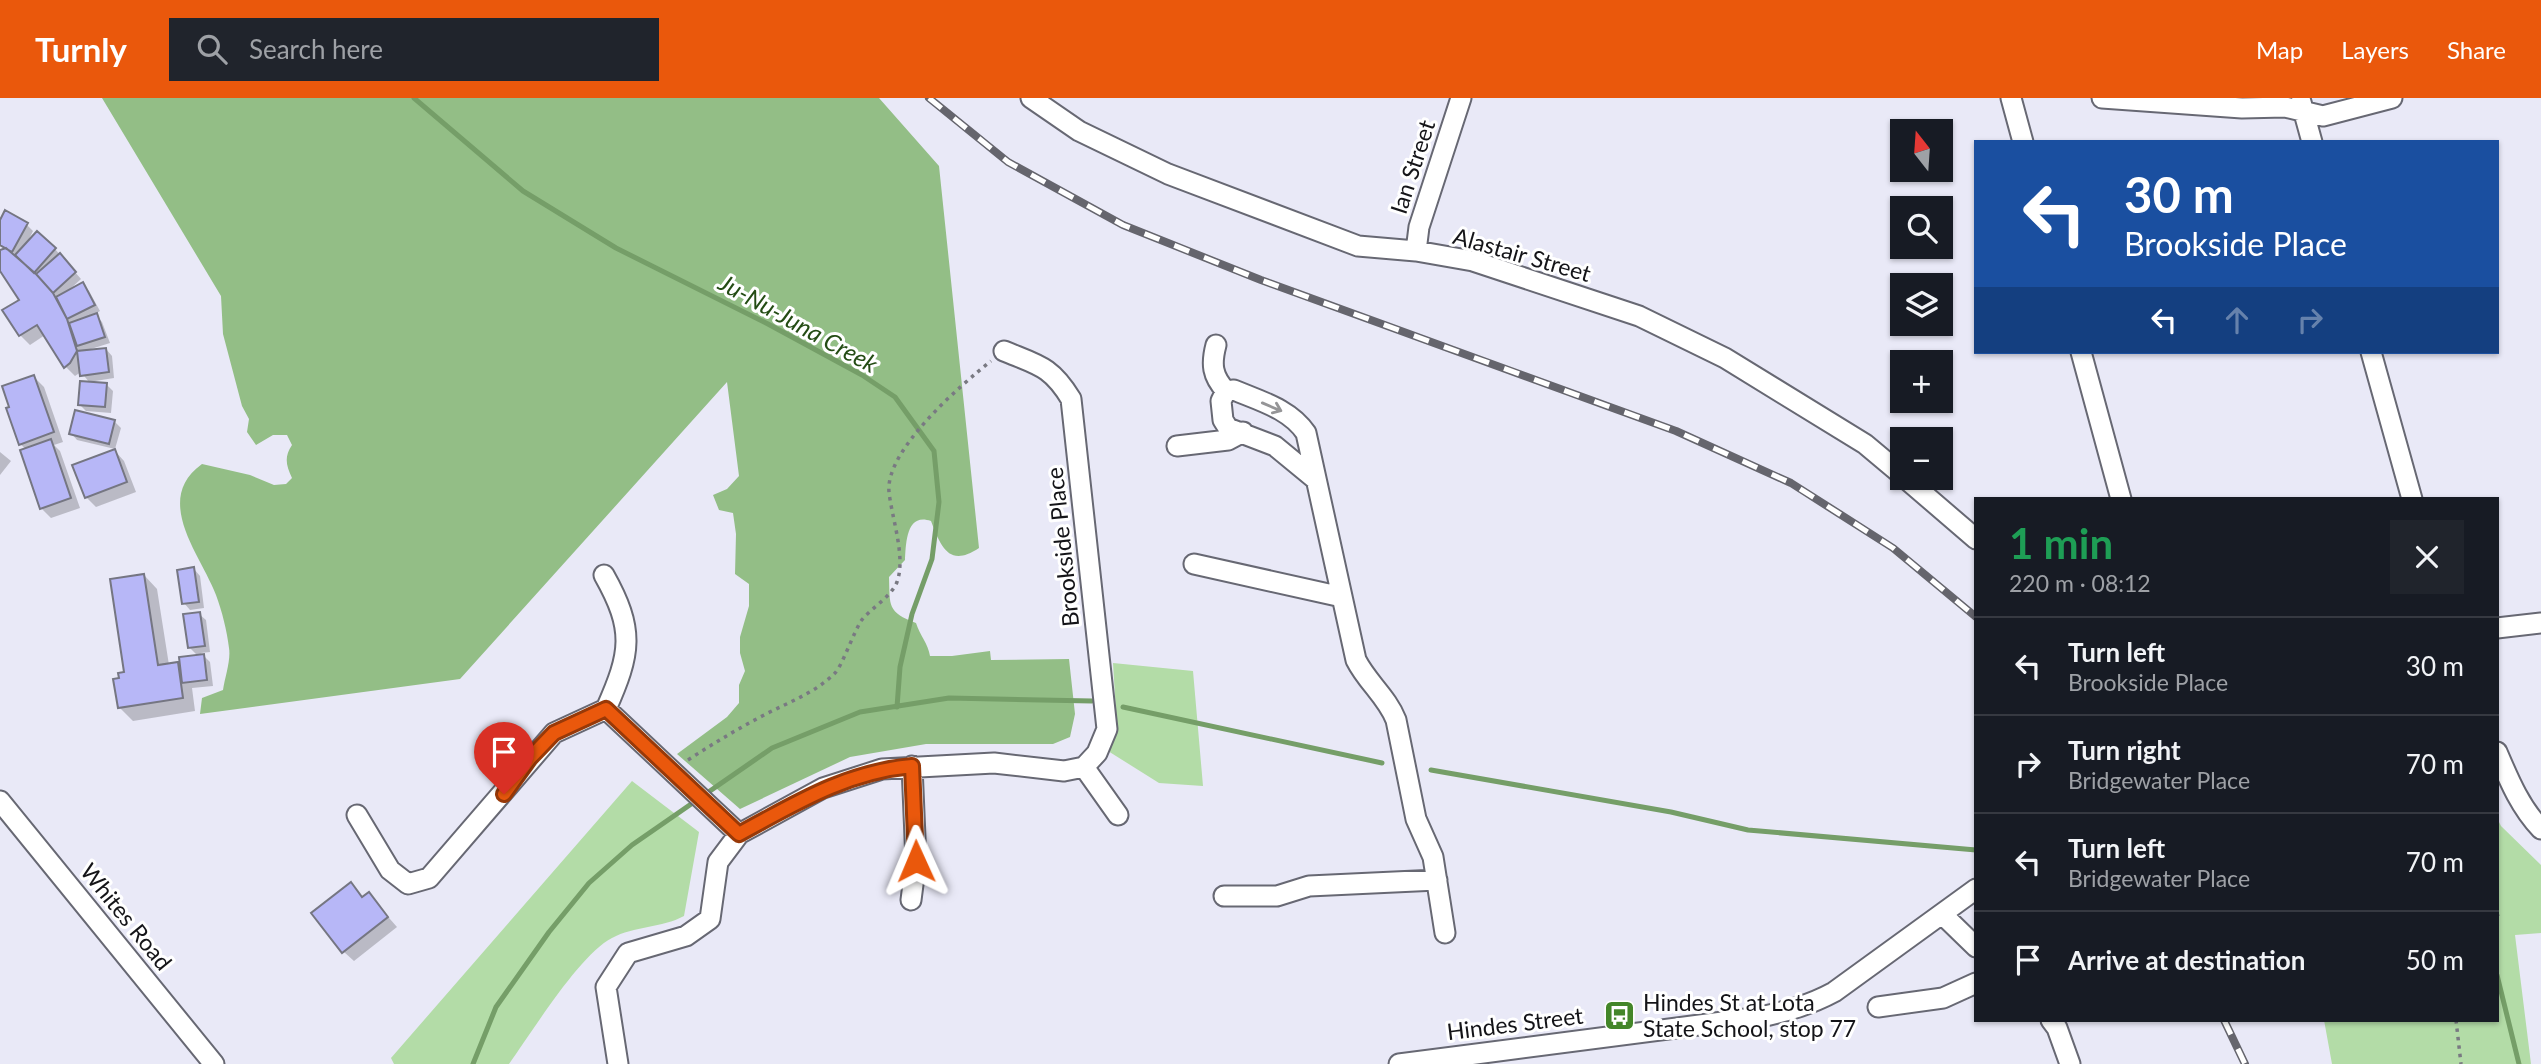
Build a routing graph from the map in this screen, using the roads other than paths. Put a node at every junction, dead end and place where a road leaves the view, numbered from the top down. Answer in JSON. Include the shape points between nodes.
{"nodes":[{"id":1,"x":1031,"y":98,"type":"edge"},
{"id":2,"x":1461,"y":98,"type":"edge"},
{"id":3,"x":2011,"y":98,"type":"edge"},
{"id":4,"x":2102,"y":98,"type":"edge"},
{"id":5,"x":2392,"y":98,"type":"edge"},
{"id":6,"x":2302,"y":105,"type":"edge"},
{"id":7,"x":2022,"y":140,"type":"edge"},
{"id":8,"x":2311,"y":140,"type":"edge"},
{"id":9,"x":1416,"y":251,"type":"junction"},
{"id":10,"x":1216,"y":345,"type":"dead end"},
{"id":11,"x":1004,"y":351,"type":"road end"},
{"id":12,"x":2082,"y":354,"type":"edge"},
{"id":13,"x":2372,"y":354,"type":"edge"},
{"id":14,"x":1226,"y":391,"type":"junction"},
{"id":15,"x":1242,"y":432,"type":"junction"},
{"id":16,"x":1177,"y":446,"type":"dead end"},
{"id":17,"x":1890,"y":465,"type":"edge"},
{"id":18,"x":1315,"y":479,"type":"junction"},
{"id":19,"x":1920,"y":490,"type":"edge"},
{"id":20,"x":2120,"y":497,"type":"edge"},
{"id":21,"x":2411,"y":497,"type":"edge"},
{"id":22,"x":1974,"y":537,"type":"edge"},
{"id":23,"x":1194,"y":564,"type":"dead end"},
{"id":24,"x":604,"y":575,"type":"dead end"},
{"id":25,"x":1342,"y":597,"type":"junction"},
{"id":26,"x":2541,"y":623,"type":"edge"},
{"id":27,"x":2499,"y":628,"type":"edge"},
{"id":28,"x":606,"y":709,"type":"junction"},
{"id":29,"x":2499,"y":757,"type":"edge"},
{"id":30,"x":912,"y":766,"type":"junction"},
{"id":31,"x":1084,"y":767,"type":"junction"},
{"id":32,"x":0,"y":801,"type":"edge"},
{"id":33,"x":357,"y":815,"type":"dead end"},
{"id":34,"x":1118,"y":815,"type":"dead end"},
{"id":35,"x":2541,"y":829,"type":"edge"},
{"id":36,"x":739,"y":834,"type":"junction"},
{"id":37,"x":1437,"y":880,"type":"junction"},
{"id":38,"x":1974,"y":890,"type":"edge"},
{"id":39,"x":1224,"y":896,"type":"dead end"},
{"id":40,"x":911,"y":900,"type":"dead end"},
{"id":41,"x":1942,"y":914,"type":"junction"},
{"id":42,"x":1446,"y":933,"type":"dead end"},
{"id":43,"x":1974,"y":945,"type":"edge"},
{"id":44,"x":1974,"y":984,"type":"edge"},
{"id":45,"x":1878,"y":1007,"type":"dead end"},
{"id":46,"x":2052,"y":1022,"type":"edge"},
{"id":47,"x":1468,"y":1059,"type":"edge"},
{"id":48,"x":214,"y":1064,"type":"edge"},
{"id":49,"x":618,"y":1064,"type":"edge"},
{"id":50,"x":1399,"y":1064,"type":"edge"},
{"id":51,"x":2070,"y":1064,"type":"edge"}],
"edges":[{"from":1,"to":9,"type":"street","name":"Alastair Street","via":[[1079,131],[1168,174],[1358,246]]},
{"from":2,"to":9,"type":"street","name":"Ian Street","via":[[1419,228]]},
{"from":3,"to":7,"type":"street"},
{"from":4,"to":6,"type":"street","via":[[2242,107]]},
{"from":5,"to":6,"type":"street","via":[[2323,116]]},
{"from":6,"to":8,"type":"street"},
{"from":9,"to":17,"type":"street","name":"Alastair Street","via":[[1473,261],[1639,316],[1726,358],[1865,444]]},
{"from":10,"to":14,"type":"street","via":[[1212,361],[1215,379]]},
{"from":11,"to":31,"type":"street","name":"Brookside Place","via":[[1048,369],[1071,399],[1107,729],[1097,754]]},
{"from":12,"to":20,"type":"street"},
{"from":13,"to":21,"type":"street"},
{"from":14,"to":15,"type":"street","via":[[1221,401],[1223,420],[1228,428]]},
{"from":14,"to":18,"type":"street","one_way":true,"via":[[1271,406],[1299,423],[1306,433]]},
{"from":15,"to":16,"type":"street","via":[[1228,440]]},
{"from":15,"to":18,"type":"street","via":[[1275,446]]},
{"from":18,"to":25,"type":"street"},
{"from":19,"to":22,"type":"street","name":"Alastair Street"},
{"from":23,"to":25,"type":"street"},
{"from":24,"to":28,"type":"street","via":[[626,622],[627,647]]},
{"from":25,"to":37,"type":"street","via":[[1356,660],[1396,720],[1416,820]]},
{"from":26,"to":27,"type":"street"},
{"from":28,"to":33,"type":"street","via":[[554,733],[429,878],[408,884],[390,870]]},
{"from":28,"to":36,"type":"street"},
{"from":29,"to":35,"type":"street","via":[[2513,789]]},
{"from":30,"to":31,"type":"street","via":[[995,763],[1064,771]]},
{"from":30,"to":36,"type":"street","via":[[882,769],[822,788]]},
{"from":30,"to":40,"type":"street","via":[[916,861]]},
{"from":31,"to":34,"type":"street"},
{"from":32,"to":48,"type":"street","name":"Whites Road"},
{"from":36,"to":49,"type":"street","via":[[718,862],[710,919],[686,936],[628,953],[607,987]]},
{"from":37,"to":39,"type":"street","via":[[1309,886],[1277,896]]},
{"from":37,"to":42,"type":"street"},
{"from":38,"to":41,"type":"street","name":"Hindes Street"},
{"from":41,"to":43,"type":"street"},
{"from":41,"to":47,"type":"street","name":"Hindes Street","via":[[1813,1004],[1761,1017]]},
{"from":44,"to":45,"type":"street","via":[[1943,998]]},
{"from":46,"to":51,"type":"street"},
{"from":47,"to":50,"type":"street","name":"Hindes Street"}]}
